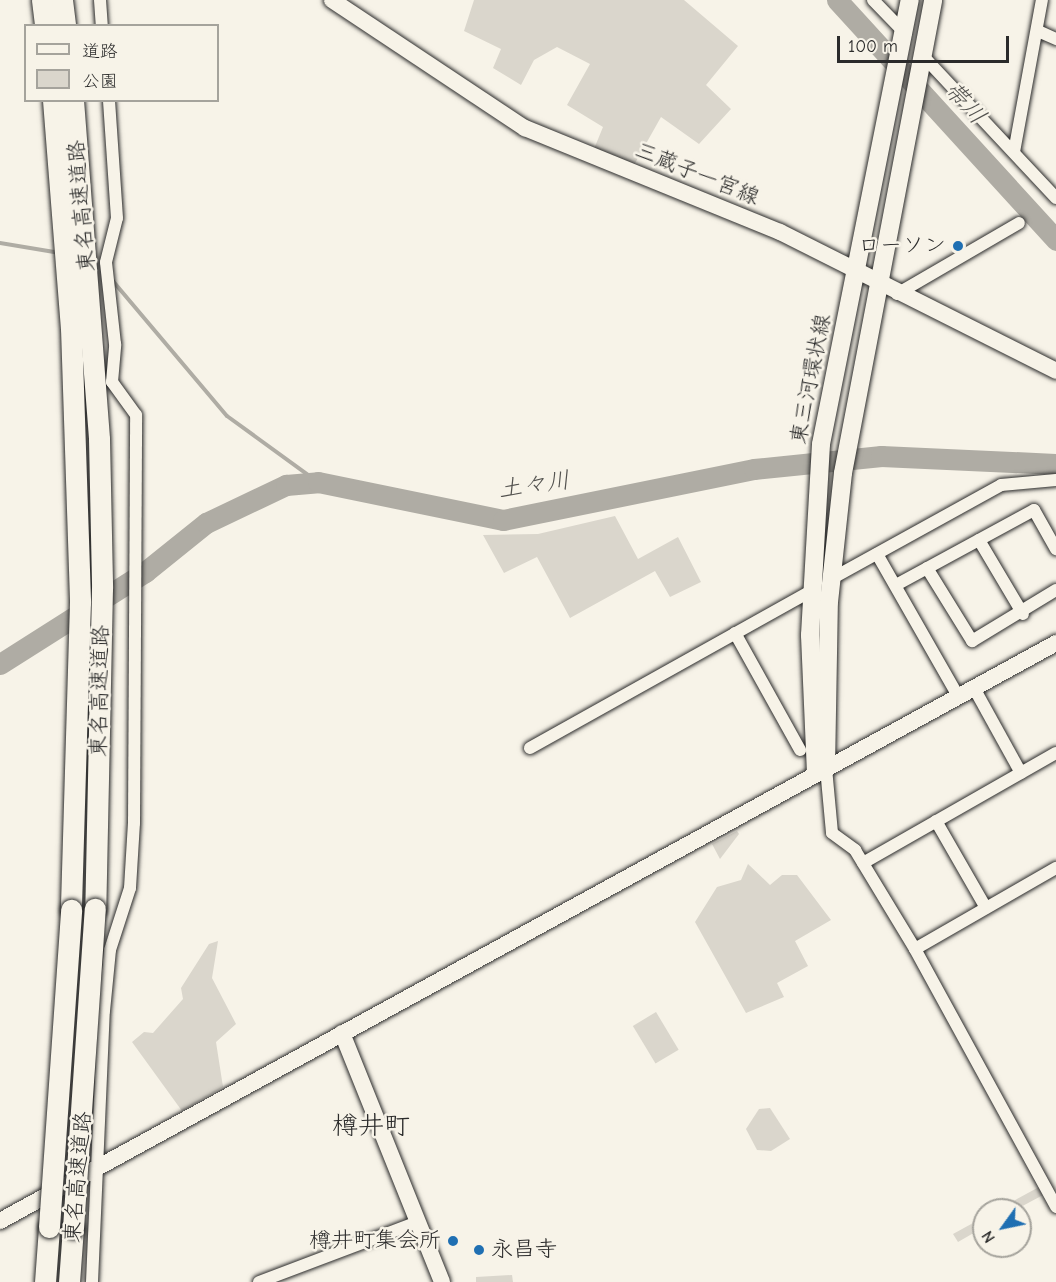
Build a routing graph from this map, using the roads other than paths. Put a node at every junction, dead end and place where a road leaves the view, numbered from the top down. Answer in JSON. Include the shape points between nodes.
{"nodes":[{"id":1,"x":42,"y":0,"type":"edge"},
{"id":2,"x":62,"y":0,"type":"edge"},
{"id":3,"x":100,"y":0,"type":"edge"},
{"id":4,"x":332,"y":0,"type":"edge"},
{"id":5,"x":873,"y":0,"type":"edge"},
{"id":6,"x":910,"y":0,"type":"edge"},
{"id":7,"x":933,"y":0,"type":"edge"},
{"id":8,"x":1042,"y":0,"type":"edge"},
{"id":9,"x":45,"y":24,"type":"edge"},
{"id":10,"x":65,"y":24,"type":"edge"},
{"id":11,"x":102,"y":24,"type":"edge"},
{"id":12,"x":1038,"y":31,"type":"junction"},
{"id":13,"x":906,"y":34,"type":"junction"},
{"id":14,"x":1056,"y":39,"type":"edge"},
{"id":15,"x":924,"y":57,"type":"junction"},
{"id":16,"x":53,"y":102,"type":"edge"},
{"id":17,"x":73,"y":102,"type":"edge"},
{"id":18,"x":109,"y":102,"type":"edge"},
{"id":19,"x":1014,"y":152,"type":"junction"},
{"id":20,"x":1056,"y":198,"type":"edge"},
{"id":21,"x":1019,"y":223,"type":"dead end"},
{"id":22,"x":76,"y":243,"type":"junction"},
{"id":23,"x":856,"y":272,"type":"junction"},
{"id":24,"x":878,"y":284,"type":"junction"},
{"id":25,"x":897,"y":294,"type":"junction"},
{"id":26,"x":1056,"y":371,"type":"edge"},
{"id":27,"x":1056,"y":480,"type":"edge"},
{"id":28,"x":979,"y":540,"type":"junction"},
{"id":29,"x":1056,"y":549,"type":"edge"},
{"id":30,"x":877,"y":554,"type":"junction"},
{"id":31,"x":927,"y":568,"type":"junction"},
{"id":32,"x":831,"y":579,"type":"junction"},
{"id":33,"x":896,"y":585,"type":"junction"},
{"id":34,"x":1056,"y":590,"type":"edge"},
{"id":35,"x":811,"y":591,"type":"junction"},
{"id":36,"x":1023,"y":614,"type":"junction"},
{"id":37,"x":735,"y":633,"type":"junction"},
{"id":38,"x":1056,"y":643,"type":"edge"},
{"id":39,"x":974,"y":688,"type":"junction"},
{"id":40,"x":958,"y":696,"type":"junction"},
{"id":41,"x":530,"y":748,"type":"dead end"},
{"id":42,"x":800,"y":750,"type":"dead end"},
{"id":43,"x":1056,"y":753,"type":"edge"},
{"id":44,"x":821,"y":770,"type":"junction"},
{"id":45,"x":1021,"y":773,"type":"junction"},
{"id":46,"x":936,"y":821,"type":"junction"},
{"id":47,"x":863,"y":863,"type":"junction"},
{"id":48,"x":1056,"y":868,"type":"edge"},
{"id":49,"x":986,"y":908,"type":"junction"},
{"id":50,"x":915,"y":949,"type":"junction"},
{"id":51,"x":342,"y":1033,"type":"junction"},
{"id":52,"x":94,"y":1166,"type":"junction"},
{"id":53,"x":1056,"y":1207,"type":"edge"},
{"id":54,"x":0,"y":1221,"type":"edge"},
{"id":55,"x":418,"y":1222,"type":"junction"},
{"id":56,"x":45,"y":1282,"type":"edge"},
{"id":57,"x":69,"y":1282,"type":"edge"},
{"id":58,"x":92,"y":1282,"type":"edge"},
{"id":59,"x":259,"y":1282,"type":"edge"},
{"id":60,"x":442,"y":1282,"type":"edge"}],
"edges":[{"from":1,"to":9,"type":"highway"},
{"from":2,"to":10,"type":"highway"},
{"from":3,"to":11,"type":"street"},
{"from":4,"to":23,"type":"street","name":"三蔵子一宮線","via":[[525,128],[780,232]]},
{"from":5,"to":13,"type":"street"},
{"from":6,"to":13,"type":"main road","name":"東三河環状線"},
{"from":7,"to":15,"type":"main road"},
{"from":8,"to":12,"type":"street"},
{"from":12,"to":14,"type":"street"},
{"from":12,"to":19,"type":"street"},
{"from":13,"to":23,"type":"main road","name":"東三河環状線"},
{"from":15,"to":19,"type":"street"},
{"from":15,"to":24,"type":"main road"},
{"from":16,"to":22,"type":"highway","name":"東名高速道路"},
{"from":17,"to":22,"type":"highway","name":"東名高速道路"},
{"from":18,"to":52,"type":"street","via":[[117,218],[106,262],[115,345],[112,382],[136,415],[135,568],[130,888],[110,950]]},
{"from":19,"to":20,"type":"street"},
{"from":21,"to":25,"type":"street"},
{"from":22,"to":56,"type":"highway","name":"東名高速道路","bridge":true,"via":[[74,391],[81,602],[71,910]]},
{"from":22,"to":57,"type":"highway","name":"東名高速道路","bridge":true,"via":[[95,390],[102,588],[95,909]]},
{"from":23,"to":24,"type":"street","name":"三蔵子一宮線"},
{"from":23,"to":35,"type":"main road","name":"東三河環状線","via":[[821,444]]},
{"from":24,"to":25,"type":"street","name":"三蔵子一宮線"},
{"from":24,"to":32,"type":"main road","via":[[847,446]]},
{"from":25,"to":26,"type":"street","name":"三蔵子一宮線"},
{"from":27,"to":30,"type":"street","via":[[1001,485]]},
{"from":28,"to":29,"type":"street","via":[[1034,510]]},
{"from":28,"to":31,"type":"street"},
{"from":28,"to":36,"type":"street"},
{"from":30,"to":32,"type":"street"},
{"from":30,"to":33,"type":"street"},
{"from":31,"to":33,"type":"street"},
{"from":31,"to":36,"type":"street","via":[[972,641]]},
{"from":32,"to":44,"type":"main road"},
{"from":33,"to":40,"type":"street"},
{"from":34,"to":36,"type":"street"},
{"from":35,"to":37,"type":"street"},
{"from":35,"to":44,"type":"main road","name":"東三河環状線"},
{"from":37,"to":41,"type":"street"},
{"from":37,"to":42,"type":"street"},
{"from":38,"to":39,"type":"street"},
{"from":39,"to":40,"type":"street"},
{"from":39,"to":45,"type":"street"},
{"from":40,"to":44,"type":"street"},
{"from":43,"to":45,"type":"street"},
{"from":44,"to":47,"type":"street","via":[[832,833]]},
{"from":44,"to":51,"type":"street"},
{"from":45,"to":46,"type":"street"},
{"from":46,"to":47,"type":"street"},
{"from":46,"to":49,"type":"street"},
{"from":47,"to":50,"type":"street"},
{"from":48,"to":49,"type":"street"},
{"from":49,"to":50,"type":"street"},
{"from":50,"to":53,"type":"street"},
{"from":51,"to":52,"type":"street"},
{"from":51,"to":55,"type":"street"},
{"from":52,"to":54,"type":"street"},
{"from":52,"to":58,"type":"street"},
{"from":55,"to":59,"type":"street"},
{"from":55,"to":60,"type":"street"}]}
